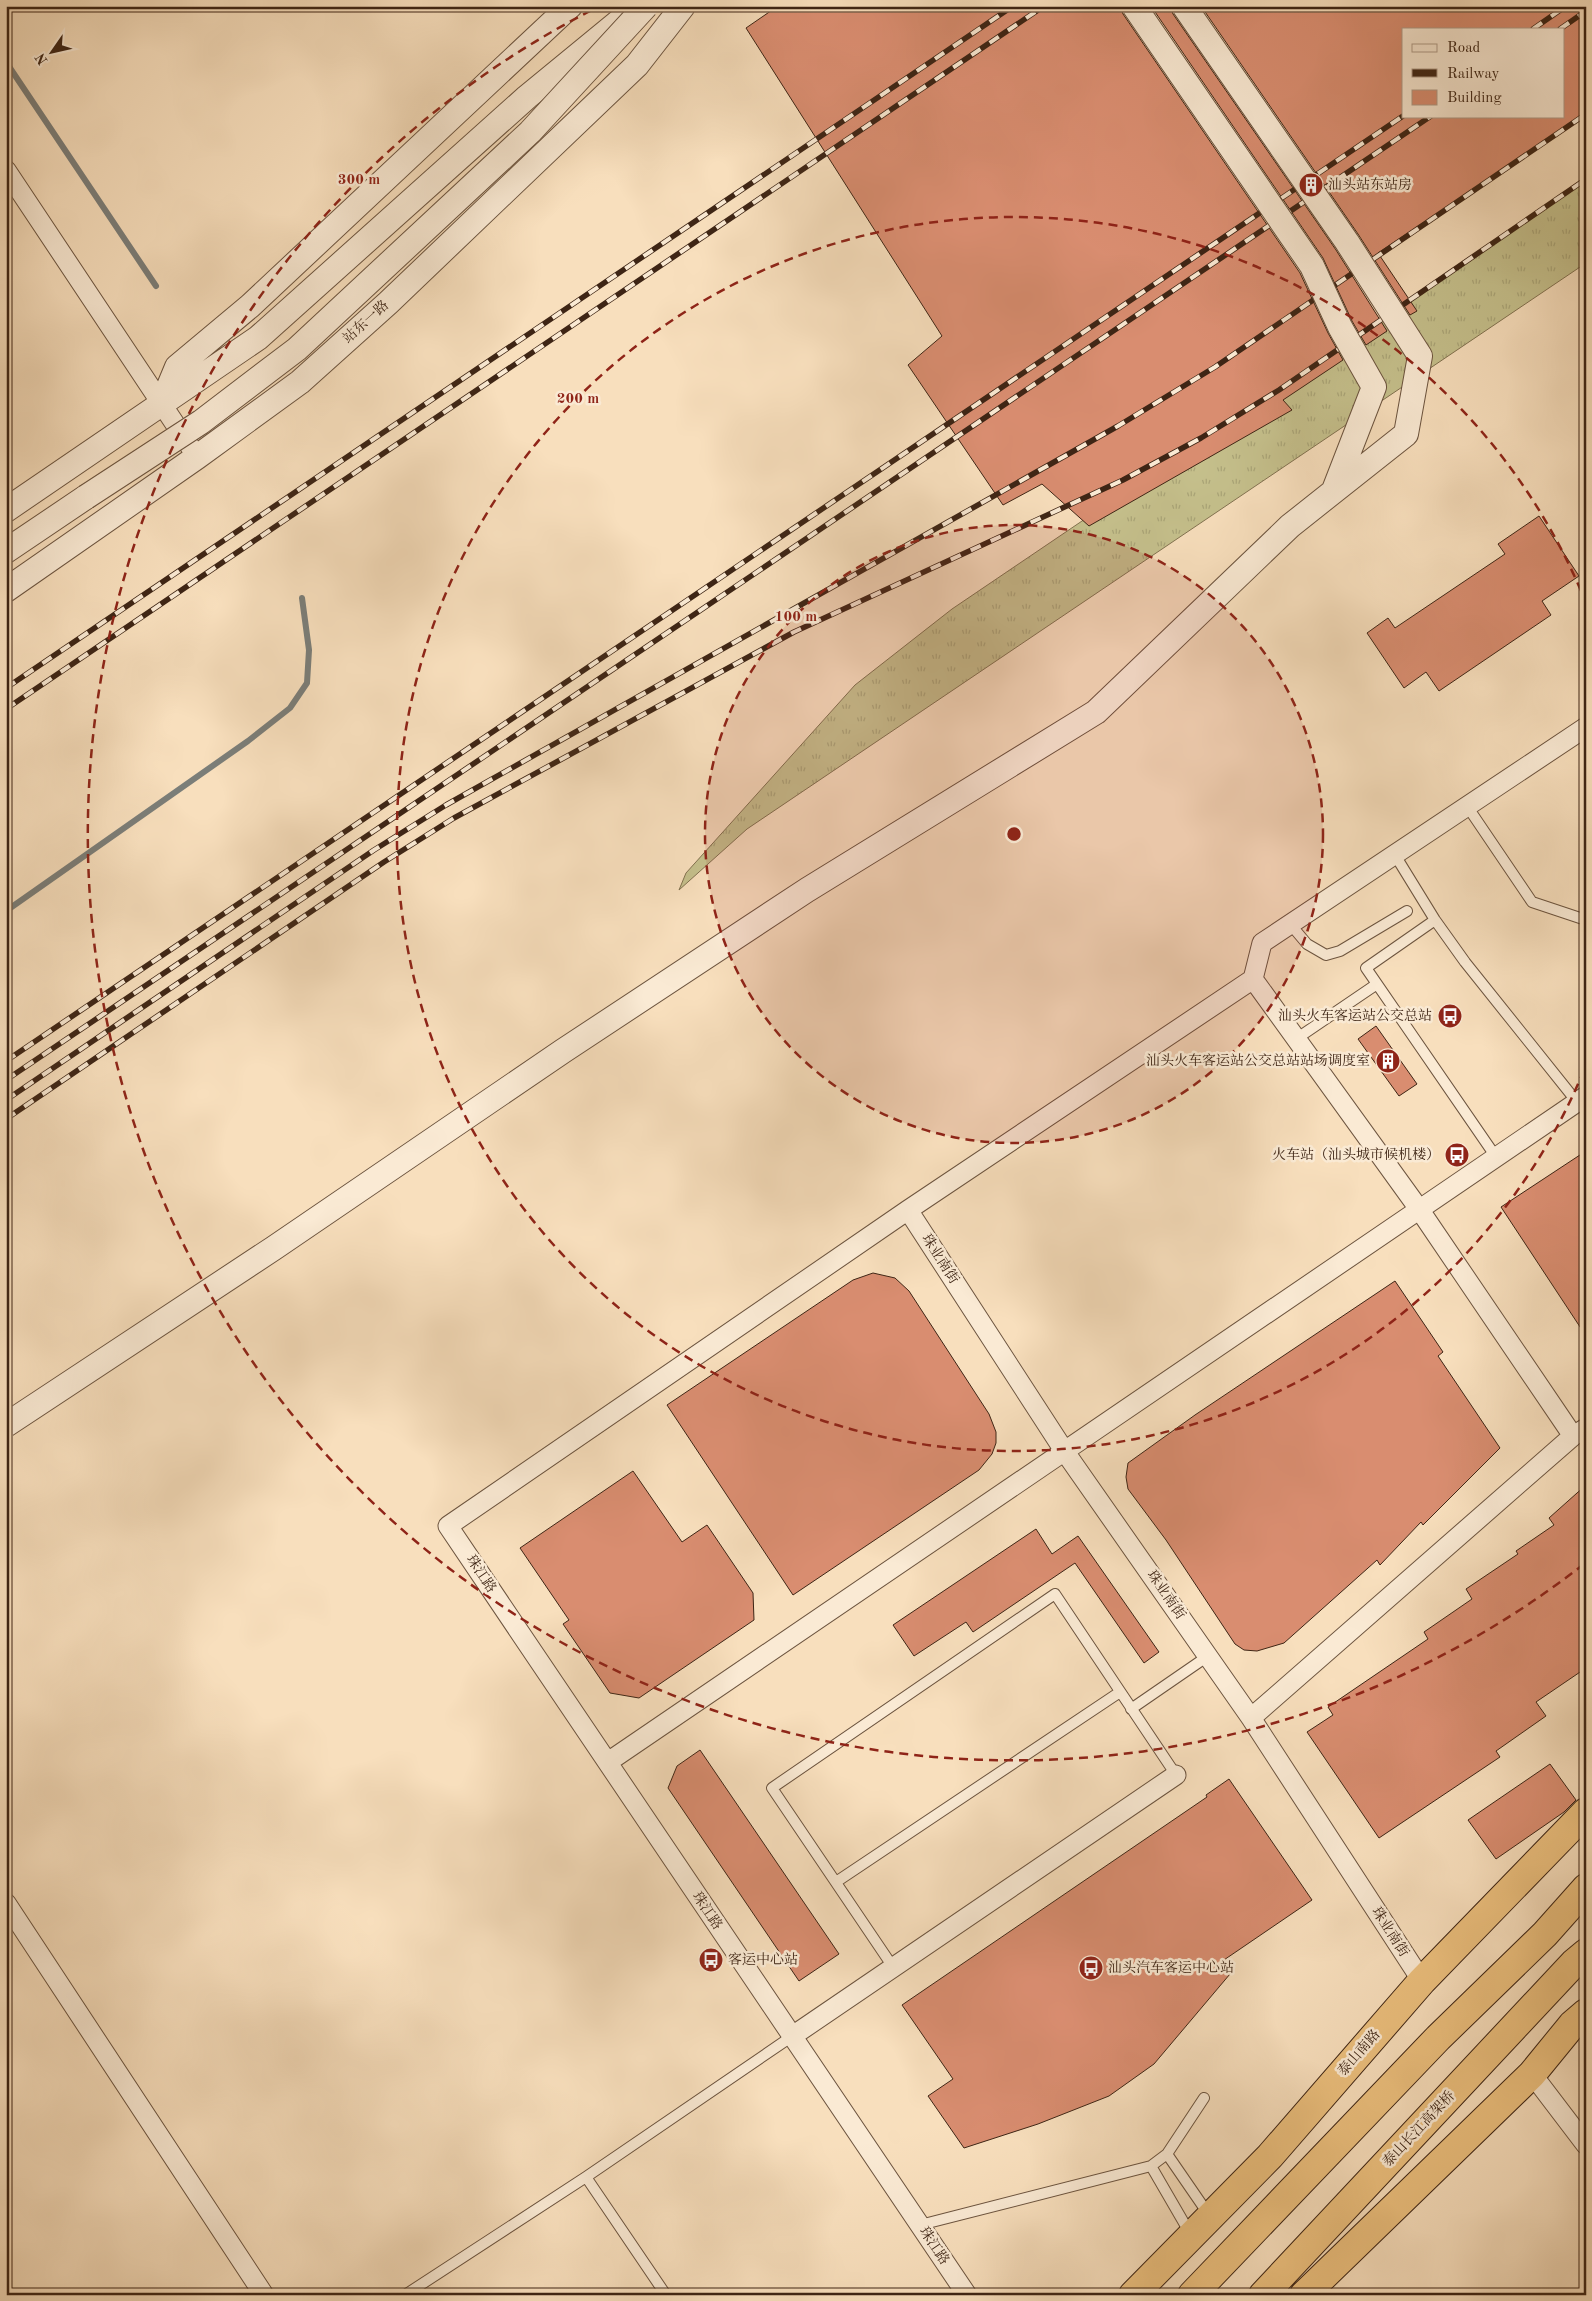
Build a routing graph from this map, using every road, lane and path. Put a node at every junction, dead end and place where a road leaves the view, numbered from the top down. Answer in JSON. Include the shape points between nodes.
{"nodes":[{"id":1,"x":570,"y":6,"type":"edge"},
{"id":2,"x":637,"y":6,"type":"edge"},
{"id":3,"x":646,"y":6,"type":"edge"},
{"id":4,"x":684,"y":6,"type":"edge"},
{"id":5,"x":1134,"y":6,"type":"edge"},
{"id":6,"x":1184,"y":6,"type":"edge"},
{"id":7,"x":6,"y":170,"type":"edge"},
{"id":8,"x":162,"y":403,"type":"junction"},
{"id":9,"x":197,"y":457,"type":"junction"},
{"id":10,"x":1333,"y":492,"type":"junction"},
{"id":11,"x":6,"y":510,"type":"edge"},
{"id":12,"x":6,"y":551,"type":"edge"},
{"id":13,"x":6,"y":590,"type":"edge"},
{"id":14,"x":1586,"y":726,"type":"edge"},
{"id":15,"x":1467,"y":806,"type":"junction"},
{"id":16,"x":1395,"y":855,"type":"junction"},
{"id":17,"x":1407,"y":911,"type":"dead end"},
{"id":18,"x":1435,"y":920,"type":"junction"},
{"id":19,"x":1586,"y":920,"type":"edge"},
{"id":20,"x":1291,"y":925,"type":"junction"},
{"id":21,"x":1253,"y":979,"type":"junction"},
{"id":22,"x":1377,"y":984,"type":"junction"},
{"id":23,"x":1296,"y":1039,"type":"junction"},
{"id":24,"x":1581,"y":1099,"type":"edge"},
{"id":25,"x":1496,"y":1157,"type":"junction"},
{"id":26,"x":1419,"y":1209,"type":"junction"},
{"id":27,"x":908,"y":1210,"type":"junction"},
{"id":28,"x":6,"y":1425,"type":"edge"},
{"id":29,"x":1579,"y":1432,"type":"edge"},
{"id":30,"x":1065,"y":1452,"type":"junction"},
{"id":31,"x":1208,"y":1656,"type":"junction"},
{"id":32,"x":1120,"y":1692,"type":"junction"},
{"id":33,"x":1131,"y":1709,"type":"junction"},
{"id":34,"x":1251,"y":1718,"type":"junction"},
{"id":35,"x":608,"y":1762,"type":"junction"},
{"id":36,"x":1176,"y":1775,"type":"joint"},
{"id":37,"x":1586,"y":1812,"type":"edge"},
{"id":38,"x":836,"y":1882,"type":"junction"},
{"id":39,"x":1586,"y":1888,"type":"edge"},
{"id":40,"x":6,"y":1903,"type":"edge"},
{"id":41,"x":1580,"y":1958,"type":"edge"},
{"id":42,"x":893,"y":1967,"type":"junction"},
{"id":43,"x":1422,"y":1981,"type":"junction"},
{"id":44,"x":1586,"y":2013,"type":"edge"},
{"id":45,"x":791,"y":2037,"type":"junction"},
{"id":46,"x":1532,"y":2074,"type":"junction"},
{"id":47,"x":1204,"y":2098,"type":"dead end"},
{"id":48,"x":1586,"y":2145,"type":"edge"},
{"id":49,"x":1167,"y":2154,"type":"junction"},
{"id":50,"x":1151,"y":2166,"type":"junction"},
{"id":51,"x":586,"y":2176,"type":"junction"},
{"id":52,"x":920,"y":2226,"type":"junction"},
{"id":53,"x":1201,"y":2227,"type":"junction"},
{"id":54,"x":264,"y":2295,"type":"edge"},
{"id":55,"x":405,"y":2295,"type":"edge"},
{"id":56,"x":666,"y":2295,"type":"edge"},
{"id":57,"x":967,"y":2295,"type":"edge"},
{"id":58,"x":1133,"y":2295,"type":"edge"},
{"id":59,"x":1192,"y":2295,"type":"edge"},
{"id":60,"x":1263,"y":2295,"type":"edge"},
{"id":61,"x":1304,"y":2295,"type":"edge"}],
"edges":[{"from":1,"to":8,"type":"street","via":[[250,306],[177,367]]},
{"from":2,"to":8,"type":"street","via":[[527,97],[258,338]]},
{"from":3,"to":12,"type":"street","bridge":true,"via":[[530,132],[297,349],[201,422]]},
{"from":4,"to":9,"type":"street","name":"站东一路","via":[[637,65],[388,303],[300,382]]},
{"from":5,"to":10,"type":"street","bridge":true,"via":[[1312,266],[1340,327],[1374,387]]},
{"from":6,"to":10,"type":"street","bridge":true,"via":[[1347,242],[1420,356],[1406,434]]},
{"from":7,"to":8,"type":"street"},
{"from":8,"to":9,"type":"street"},
{"from":8,"to":11,"type":"street"},
{"from":9,"to":13,"type":"street","name":"站东一路"},
{"from":10,"to":28,"type":"street","bridge":true,"via":[[1290,526],[1096,712],[807,890]]},
{"from":14,"to":15,"type":"street"},
{"from":15,"to":16,"type":"street"},
{"from":15,"to":19,"type":"lane","via":[[1532,902]]},
{"from":16,"to":18,"type":"lane"},
{"from":16,"to":20,"type":"street"},
{"from":17,"to":20,"type":"lane","via":[[1340,951],[1326,955],[1307,944]]},
{"from":18,"to":22,"type":"lane","via":[[1366,968]]},
{"from":18,"to":24,"type":"lane","via":[[1465,962]]},
{"from":20,"to":21,"type":"street","via":[[1262,943]]},
{"from":21,"to":23,"type":"street"},
{"from":21,"to":27,"type":"street"},
{"from":22,"to":23,"type":"lane"},
{"from":22,"to":25,"type":"lane"},
{"from":23,"to":26,"type":"street"},
{"from":24,"to":25,"type":"street"},
{"from":25,"to":26,"type":"street"},
{"from":26,"to":29,"type":"street"},
{"from":26,"to":30,"type":"street"},
{"from":27,"to":30,"type":"street","name":"珠业南街"},
{"from":27,"to":35,"type":"street","name":"珠江路","via":[[448,1526]]},
{"from":29,"to":34,"type":"street"},
{"from":30,"to":31,"type":"street","name":"珠业南街"},
{"from":30,"to":35,"type":"street"},
{"from":31,"to":33,"type":"lane"},
{"from":31,"to":34,"type":"street","name":"珠业南街"},
{"from":32,"to":33,"type":"lane"},
{"from":32,"to":38,"type":"lane"},
{"from":32,"to":38,"type":"lane","via":[[1055,1594],[772,1788]]},
{"from":33,"to":36,"type":"lane"},
{"from":34,"to":43,"type":"street","name":"珠业南街"},
{"from":35,"to":45,"type":"street","name":"珠江路"},
{"from":36,"to":42,"type":"street"},
{"from":37,"to":43,"type":"highway","name":"泰山南路"},
{"from":38,"to":42,"type":"lane"},
{"from":39,"to":59,"type":"highway","via":[[1545,1934],[1438,2038]]},
{"from":40,"to":54,"type":"street"},
{"from":41,"to":60,"type":"highway","name":"泰山长江高架桥"},
{"from":42,"to":45,"type":"street"},
{"from":43,"to":53,"type":"highway","name":"泰山南路","via":[[1270,2156]]},
{"from":44,"to":46,"type":"highway","via":[[1572,2025]]},
{"from":45,"to":51,"type":"lane"},
{"from":45,"to":52,"type":"street","name":"珠江路"},
{"from":46,"to":48,"type":"street"},
{"from":46,"to":61,"type":"highway"},
{"from":47,"to":49,"type":"lane"},
{"from":49,"to":50,"type":"lane"},
{"from":49,"to":53,"type":"lane"},
{"from":50,"to":52,"type":"lane"},
{"from":50,"to":53,"type":"lane"},
{"from":51,"to":55,"type":"lane"},
{"from":51,"to":56,"type":"lane"},
{"from":52,"to":57,"type":"street","name":"珠江路"},
{"from":53,"to":58,"type":"highway","name":"泰山南路"}]}
